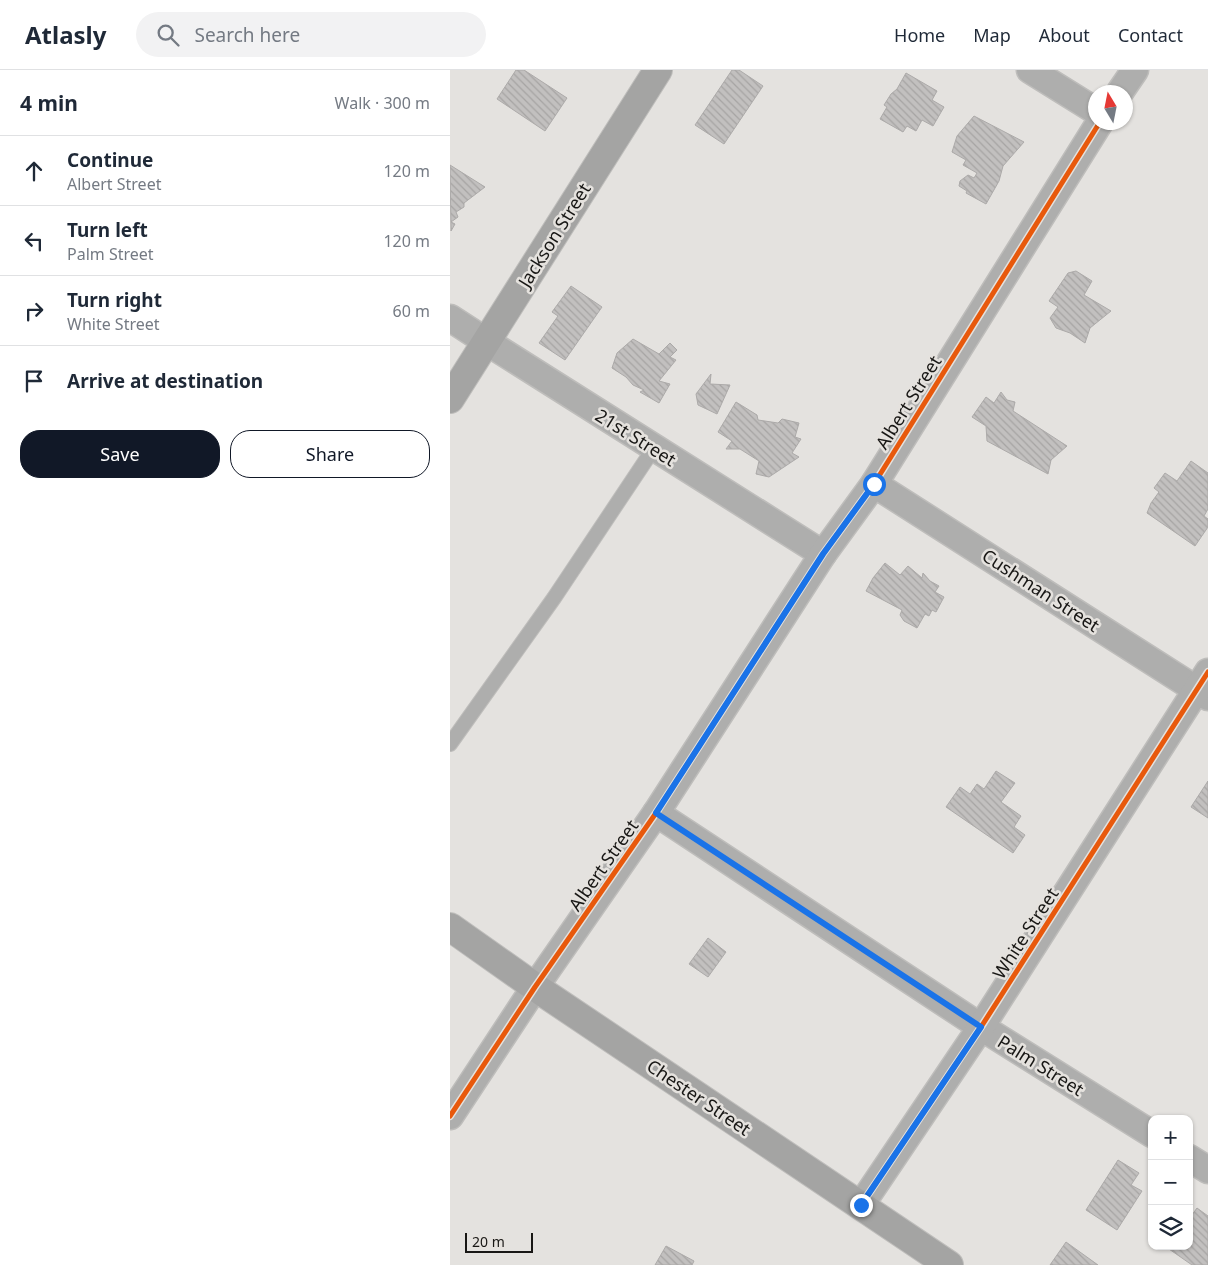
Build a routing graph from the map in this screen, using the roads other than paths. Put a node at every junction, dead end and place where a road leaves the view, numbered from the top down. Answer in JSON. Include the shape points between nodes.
{"nodes":[{"id":1,"x":658,"y":70,"type":"edge"},
{"id":2,"x":1030,"y":70,"type":"edge"},
{"id":3,"x":1135,"y":70,"type":"edge"},
{"id":4,"x":1125,"y":85,"type":"edge"},
{"id":5,"x":1088,"y":106,"type":"edge"},
{"id":6,"x":1095,"y":130,"type":"edge"},
{"id":7,"x":450,"y":318,"type":"edge"},
{"id":8,"x":487,"y":342,"type":"junction"},
{"id":9,"x":450,"y":399,"type":"edge"},
{"id":10,"x":654,"y":448,"type":"junction"},
{"id":11,"x":874,"y":484,"type":"junction"},
{"id":12,"x":823,"y":554,"type":"junction"},
{"id":13,"x":1204,"y":687,"type":"edge"},
{"id":14,"x":450,"y":744,"type":"edge"},
{"id":15,"x":656,"y":813,"type":"junction"},
{"id":16,"x":450,"y":927,"type":"edge"},
{"id":17,"x":535,"y":986,"type":"junction"},
{"id":18,"x":981,"y":1027,"type":"junction"},
{"id":19,"x":450,"y":1116,"type":"edge"},
{"id":20,"x":1148,"y":1131,"type":"edge"},
{"id":21,"x":1192,"y":1160,"type":"edge"},
{"id":22,"x":1208,"y":1170,"type":"edge"},
{"id":23,"x":861,"y":1205,"type":"junction"},
{"id":24,"x":949,"y":1265,"type":"edge"}],
"edges":[{"from":1,"to":8,"type":"street","name":"Jackson Street"},
{"from":2,"to":5,"type":"street"},
{"from":3,"to":4,"type":"street"},
{"from":6,"to":11,"type":"street","name":"Albert Street"},
{"from":7,"to":8,"type":"street","name":"21st Street"},
{"from":8,"to":9,"type":"street","name":"Jackson Street"},
{"from":8,"to":10,"type":"street","name":"21st Street"},
{"from":10,"to":12,"type":"street","name":"21st Street"},
{"from":10,"to":14,"type":"lane","via":[[554,598]]},
{"from":11,"to":12,"type":"street","name":"Albert Street"},
{"from":11,"to":13,"type":"street","name":"Cushman Street"},
{"from":12,"to":15,"type":"street","name":"Albert Street"},
{"from":13,"to":18,"type":"street","name":"White Street"},
{"from":15,"to":17,"type":"street","name":"Albert Street"},
{"from":15,"to":18,"type":"street","name":"Palm Street"},
{"from":16,"to":17,"type":"street","name":"Chester Street"},
{"from":17,"to":19,"type":"street","name":"Albert Street"},
{"from":17,"to":23,"type":"street","name":"Chester Street"},
{"from":18,"to":20,"type":"street","name":"Palm Street"},
{"from":18,"to":23,"type":"street","name":"White Street"},
{"from":21,"to":22,"type":"street"},
{"from":23,"to":24,"type":"street","name":"Chester Street"}]}
